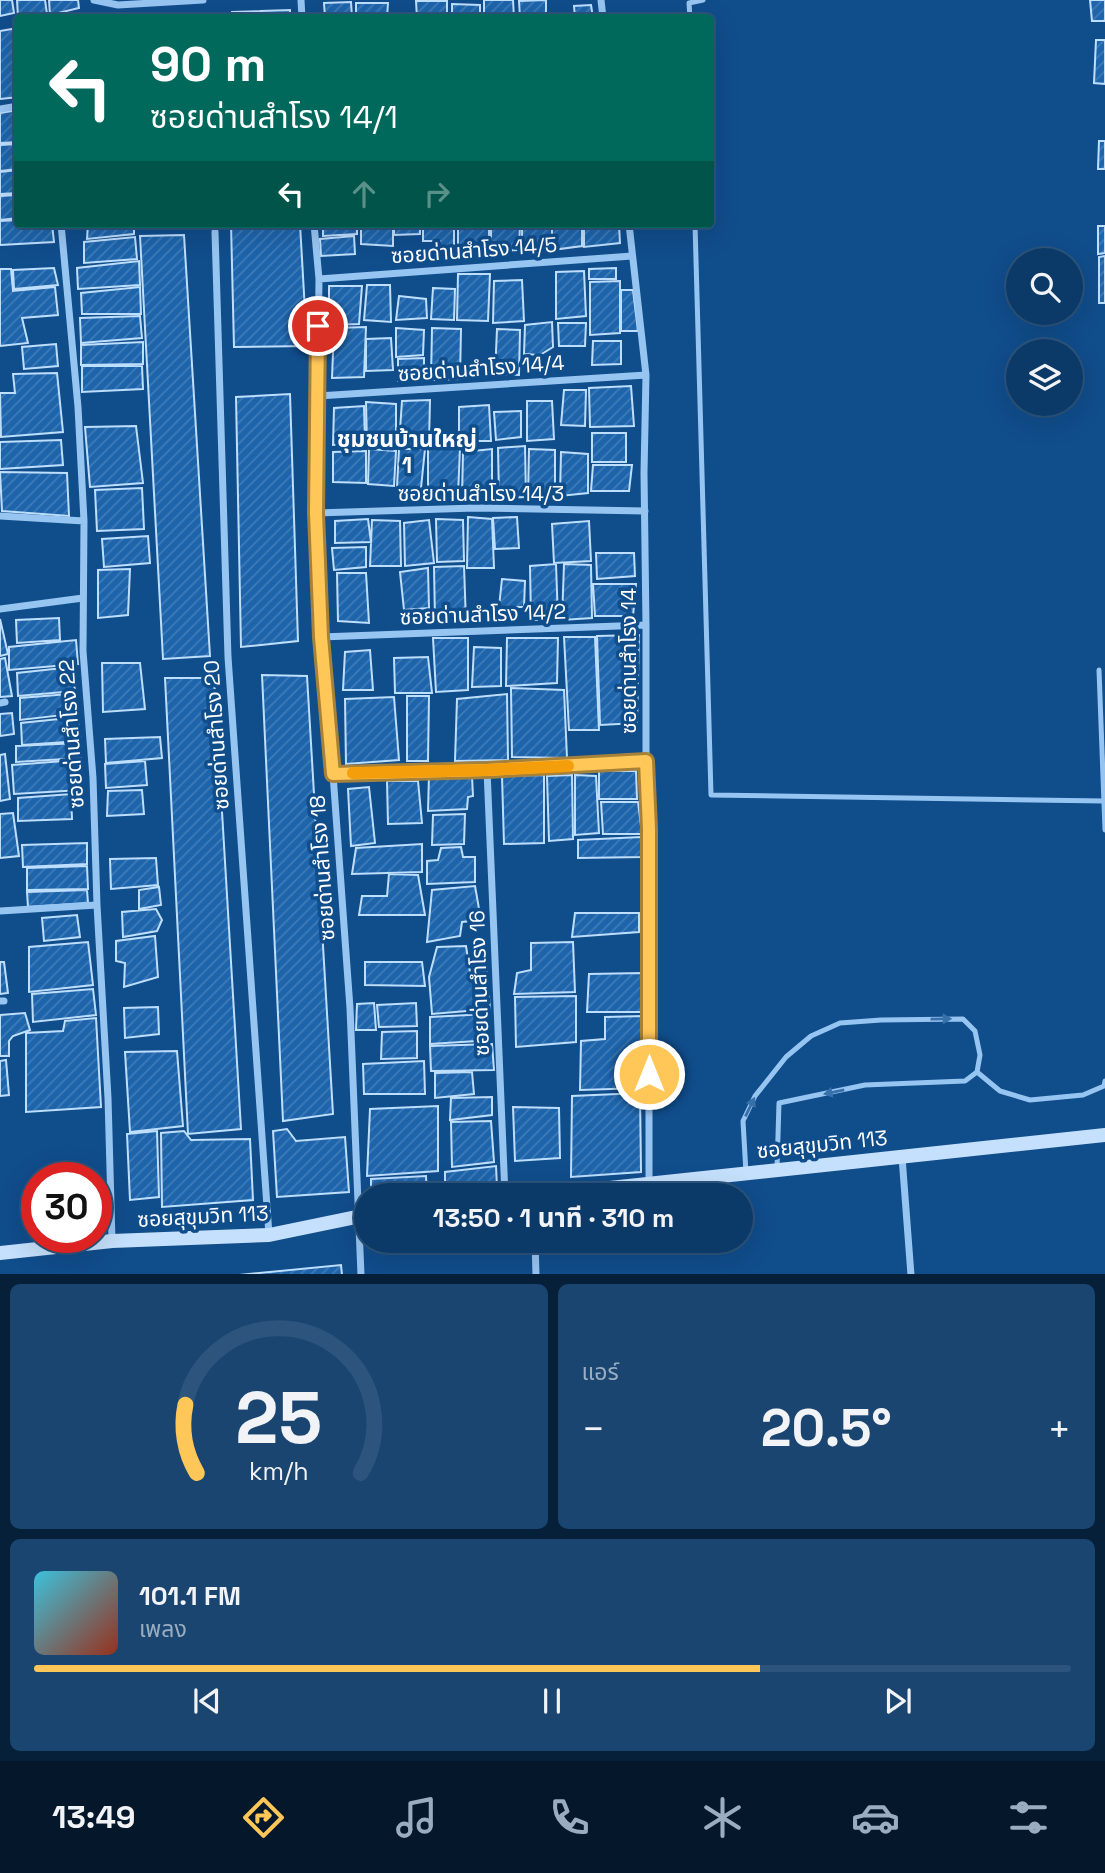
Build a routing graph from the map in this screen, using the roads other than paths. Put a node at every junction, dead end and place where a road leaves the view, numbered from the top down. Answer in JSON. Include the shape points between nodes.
{"nodes":[{"id":1,"x":94,"y":0,"type":"edge"},
{"id":2,"x":203,"y":0,"type":"edge"},
{"id":3,"x":703,"y":0,"type":"edge"},
{"id":4,"x":690,"y":14,"type":"edge"},
{"id":5,"x":61,"y":228,"type":"edge"},
{"id":6,"x":314,"y":228,"type":"edge"},
{"id":7,"x":628,"y":228,"type":"edge"},
{"id":8,"x":695,"y":228,"type":"edge"},
{"id":9,"x":215,"y":232,"type":"dead end"},
{"id":10,"x":632,"y":256,"type":"junction"},
{"id":11,"x":319,"y":279,"type":"junction"},
{"id":12,"x":646,"y":375,"type":"junction"},
{"id":13,"x":318,"y":396,"type":"junction"},
{"id":14,"x":645,"y":511,"type":"junction"},
{"id":15,"x":316,"y":513,"type":"junction"},
{"id":16,"x":0,"y":516,"type":"edge"},
{"id":17,"x":84,"y":520,"type":"junction"},
{"id":18,"x":83,"y":598,"type":"junction"},
{"id":19,"x":0,"y":610,"type":"edge"},
{"id":20,"x":646,"y":625,"type":"junction"},
{"id":21,"x":321,"y":637,"type":"junction"},
{"id":22,"x":1099,"y":670,"type":"dead end"},
{"id":23,"x":646,"y":761,"type":"junction"},
{"id":24,"x":487,"y":770,"type":"junction"},
{"id":25,"x":333,"y":774,"type":"junction"},
{"id":26,"x":1104,"y":801,"type":"edge"},
{"id":27,"x":1105,"y":830,"type":"edge"},
{"id":28,"x":97,"y":905,"type":"junction"},
{"id":29,"x":0,"y":911,"type":"edge"},
{"id":30,"x":977,"y":1072,"type":"junction"},
{"id":31,"x":1105,"y":1082,"type":"edge"},
{"id":32,"x":1105,"y":1135,"type":"edge"},
{"id":33,"x":902,"y":1157,"type":"junction"},
{"id":34,"x":110,"y":1162,"type":"edge"},
{"id":35,"x":777,"y":1170,"type":"junction"},
{"id":36,"x":746,"y":1173,"type":"junction"},
{"id":37,"x":360,"y":1183,"type":"edge"},
{"id":38,"x":504,"y":1183,"type":"edge"},
{"id":39,"x":649,"y":1183,"type":"joint"},
{"id":40,"x":354,"y":1218,"type":"edge"},
{"id":41,"x":268,"y":1235,"type":"junction"},
{"id":42,"x":112,"y":1241,"type":"edge"},
{"id":43,"x":21,"y":1251,"type":"edge"},
{"id":44,"x":0,"y":1253,"type":"edge"},
{"id":45,"x":361,"y":1253,"type":"edge"},
{"id":46,"x":536,"y":1253,"type":"edge"},
{"id":47,"x":361,"y":1274,"type":"edge"},
{"id":48,"x":536,"y":1274,"type":"edge"},
{"id":49,"x":911,"y":1274,"type":"edge"}],
"edges":[{"from":1,"to":2,"type":"street","via":[[118,5]]},
{"from":3,"to":4,"type":"lane","via":[[689,3]]},
{"from":5,"to":17,"type":"street","name":"ซอยด่านสำโรง 22"},
{"from":6,"to":11,"type":"street","name":"ซอยด่านสำโรง 18"},
{"from":7,"to":10,"type":"street","name":"ซอยด่านสำโรง 14"},
{"from":8,"to":26,"type":"lane","via":[[711,794]]},
{"from":9,"to":41,"type":"street","name":"ซอยด่านสำโรง 20","via":[[228,657]]},
{"from":10,"to":11,"type":"street","name":"ซอยด่านสำโรง 14/5"},
{"from":10,"to":12,"type":"street","name":"ซอยด่านสำโรง 14"},
{"from":11,"to":13,"type":"street","name":"ซอยด่านสำโรง 18"},
{"from":12,"to":13,"type":"street","name":"ซอยด่านสำโรง 14/4"},
{"from":12,"to":14,"type":"street","name":"ซอยด่านสำโรง 14"},
{"from":13,"to":15,"type":"street","name":"ซอยด่านสำโรง 18"},
{"from":14,"to":15,"type":"street","name":"ซอยด่านสำโรง 14/3","via":[[475,508]]},
{"from":14,"to":20,"type":"street","name":"ซอยด่านสำโรง 14"},
{"from":15,"to":21,"type":"street","name":"ซอยด่านสำโรง 18"},
{"from":16,"to":17,"type":"street"},
{"from":17,"to":18,"type":"street","name":"ซอยด่านสำโรง 22"},
{"from":18,"to":19,"type":"street"},
{"from":18,"to":28,"type":"street","name":"ซอยด่านสำโรง 22"},
{"from":20,"to":21,"type":"street","name":"ซอยด่านสำโรง 14/2"},
{"from":20,"to":23,"type":"street","name":"ซอยด่านสำโรง 14"},
{"from":21,"to":25,"type":"street","name":"ซอยด่านสำโรง 18"},
{"from":22,"to":26,"type":"lane"},
{"from":23,"to":24,"type":"street"},
{"from":23,"to":39,"type":"street","name":"ซอยด่านสำโรง 14"},
{"from":24,"to":25,"type":"street"},
{"from":24,"to":38,"type":"street","name":"ซอยด่านสำโรง 16"},
{"from":25,"to":37,"type":"street","name":"ซอยด่านสำโรง 18"},
{"from":26,"to":27,"type":"lane"},
{"from":28,"to":29,"type":"street"},
{"from":28,"to":34,"type":"street","name":"ซอยด่านสำโรง 22"},
{"from":30,"to":31,"type":"lane","via":[[1000,1091],[1030,1100],[1083,1096]]},
{"from":30,"to":35,"type":"lane","one_way":true,"via":[[965,1081],[865,1085],[779,1103]]},
{"from":36,"to":30,"type":"lane","one_way":true,"via":[[743,1121],[755,1096],[786,1057],[821,1031],[840,1023],[963,1019],[975,1031],[980,1055]]},
{"from":32,"to":33,"type":"main road","name":"ซอยสุขุมวิท 113"},
{"from":33,"to":35,"type":"main road","name":"ซอยสุขุมวิท 113"},
{"from":33,"to":49,"type":"street"},
{"from":35,"to":36,"type":"main road","name":"ซอยสุขุมวิท 113"},
{"from":36,"to":39,"type":"main road","name":"ซอยสุขุมวิท 113"},
{"from":40,"to":41,"type":"main road","name":"ซอยสุขุมวิท 113"},
{"from":41,"to":42,"type":"main road","name":"ซอยสุขุมวิท 113"},
{"from":43,"to":44,"type":"main road","name":"ซอยสุขุมวิท 113"},
{"from":45,"to":47,"type":"street","name":"ซอยด่านสำโรง 18"},
{"from":46,"to":48,"type":"street"}]}
